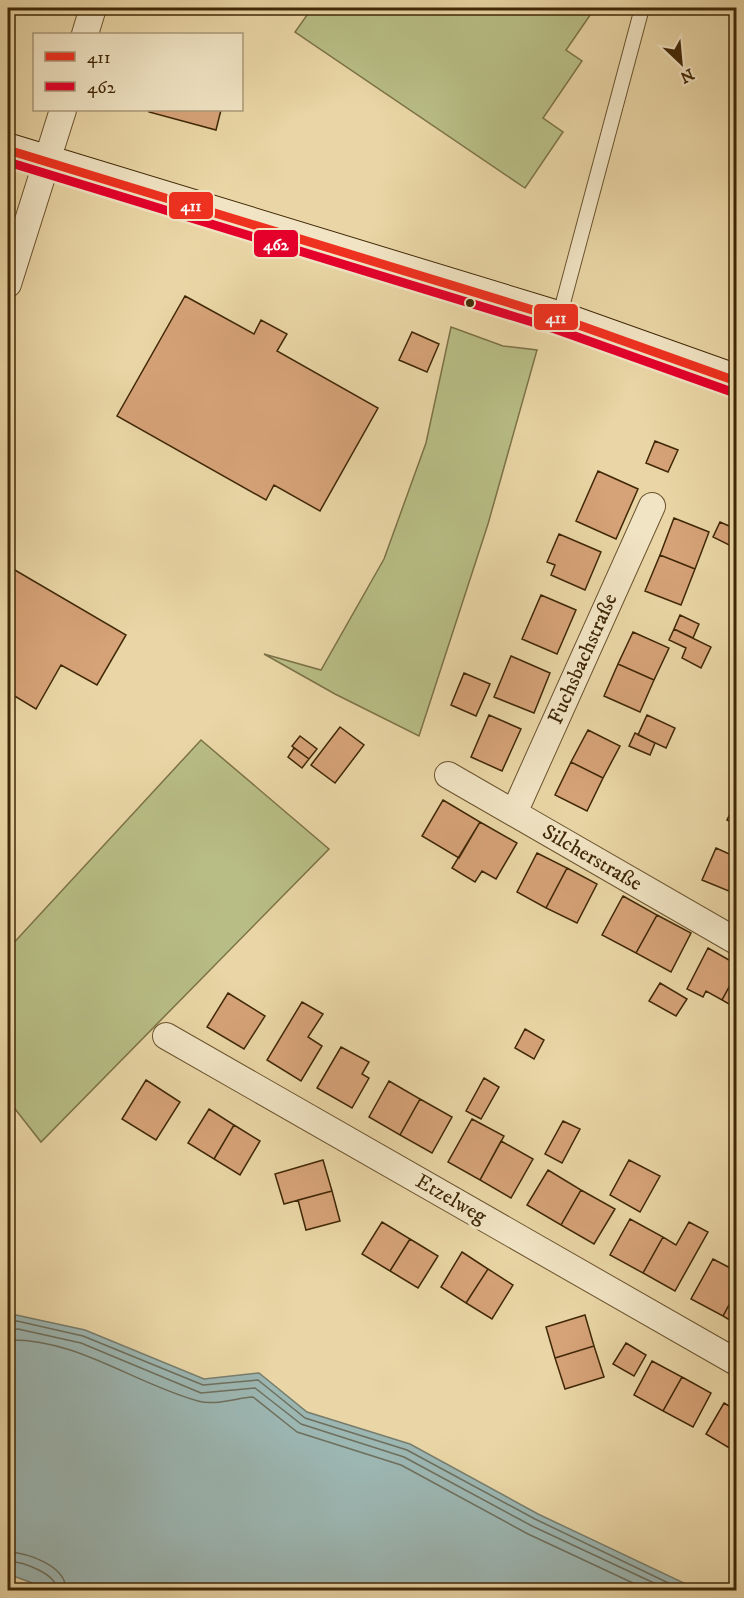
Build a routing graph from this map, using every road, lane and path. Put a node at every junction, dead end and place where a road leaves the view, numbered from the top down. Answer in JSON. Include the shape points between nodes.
{"nodes":[{"id":1,"x":93,"y":8,"type":"edge"},
{"id":2,"x":642,"y":8,"type":"edge"},
{"id":3,"x":85,"y":33,"type":"edge"},
{"id":4,"x":63,"y":111,"type":"edge"},
{"id":5,"x":8,"y":150,"type":"edge"},
{"id":6,"x":47,"y":162,"type":"junction"},
{"id":7,"x":8,"y":284,"type":"edge"},
{"id":8,"x":559,"y":318,"type":"junction"},
{"id":9,"x":736,"y":381,"type":"edge"},
{"id":10,"x":652,"y":506,"type":"dead end"},
{"id":11,"x":448,"y":775,"type":"dead end"},
{"id":12,"x":514,"y":813,"type":"junction"},
{"id":13,"x":736,"y":941,"type":"edge"},
{"id":14,"x":166,"y":1036,"type":"dead end"},
{"id":15,"x":736,"y":1362,"type":"edge"}],
"edges":[{"from":1,"to":3,"type":"street"},
{"from":2,"to":8,"type":"lane"},
{"from":4,"to":6,"type":"street"},
{"from":5,"to":6,"type":"main road"},
{"from":6,"to":7,"type":"street"},
{"from":6,"to":8,"type":"main road"},
{"from":8,"to":9,"type":"main road"},
{"from":10,"to":12,"type":"street","name":"Fuchsbachstraße"},
{"from":11,"to":12,"type":"street","name":"Silcherstraße"},
{"from":12,"to":13,"type":"street","name":"Silcherstraße"},
{"from":14,"to":15,"type":"street","name":"Etzelweg"}]}
